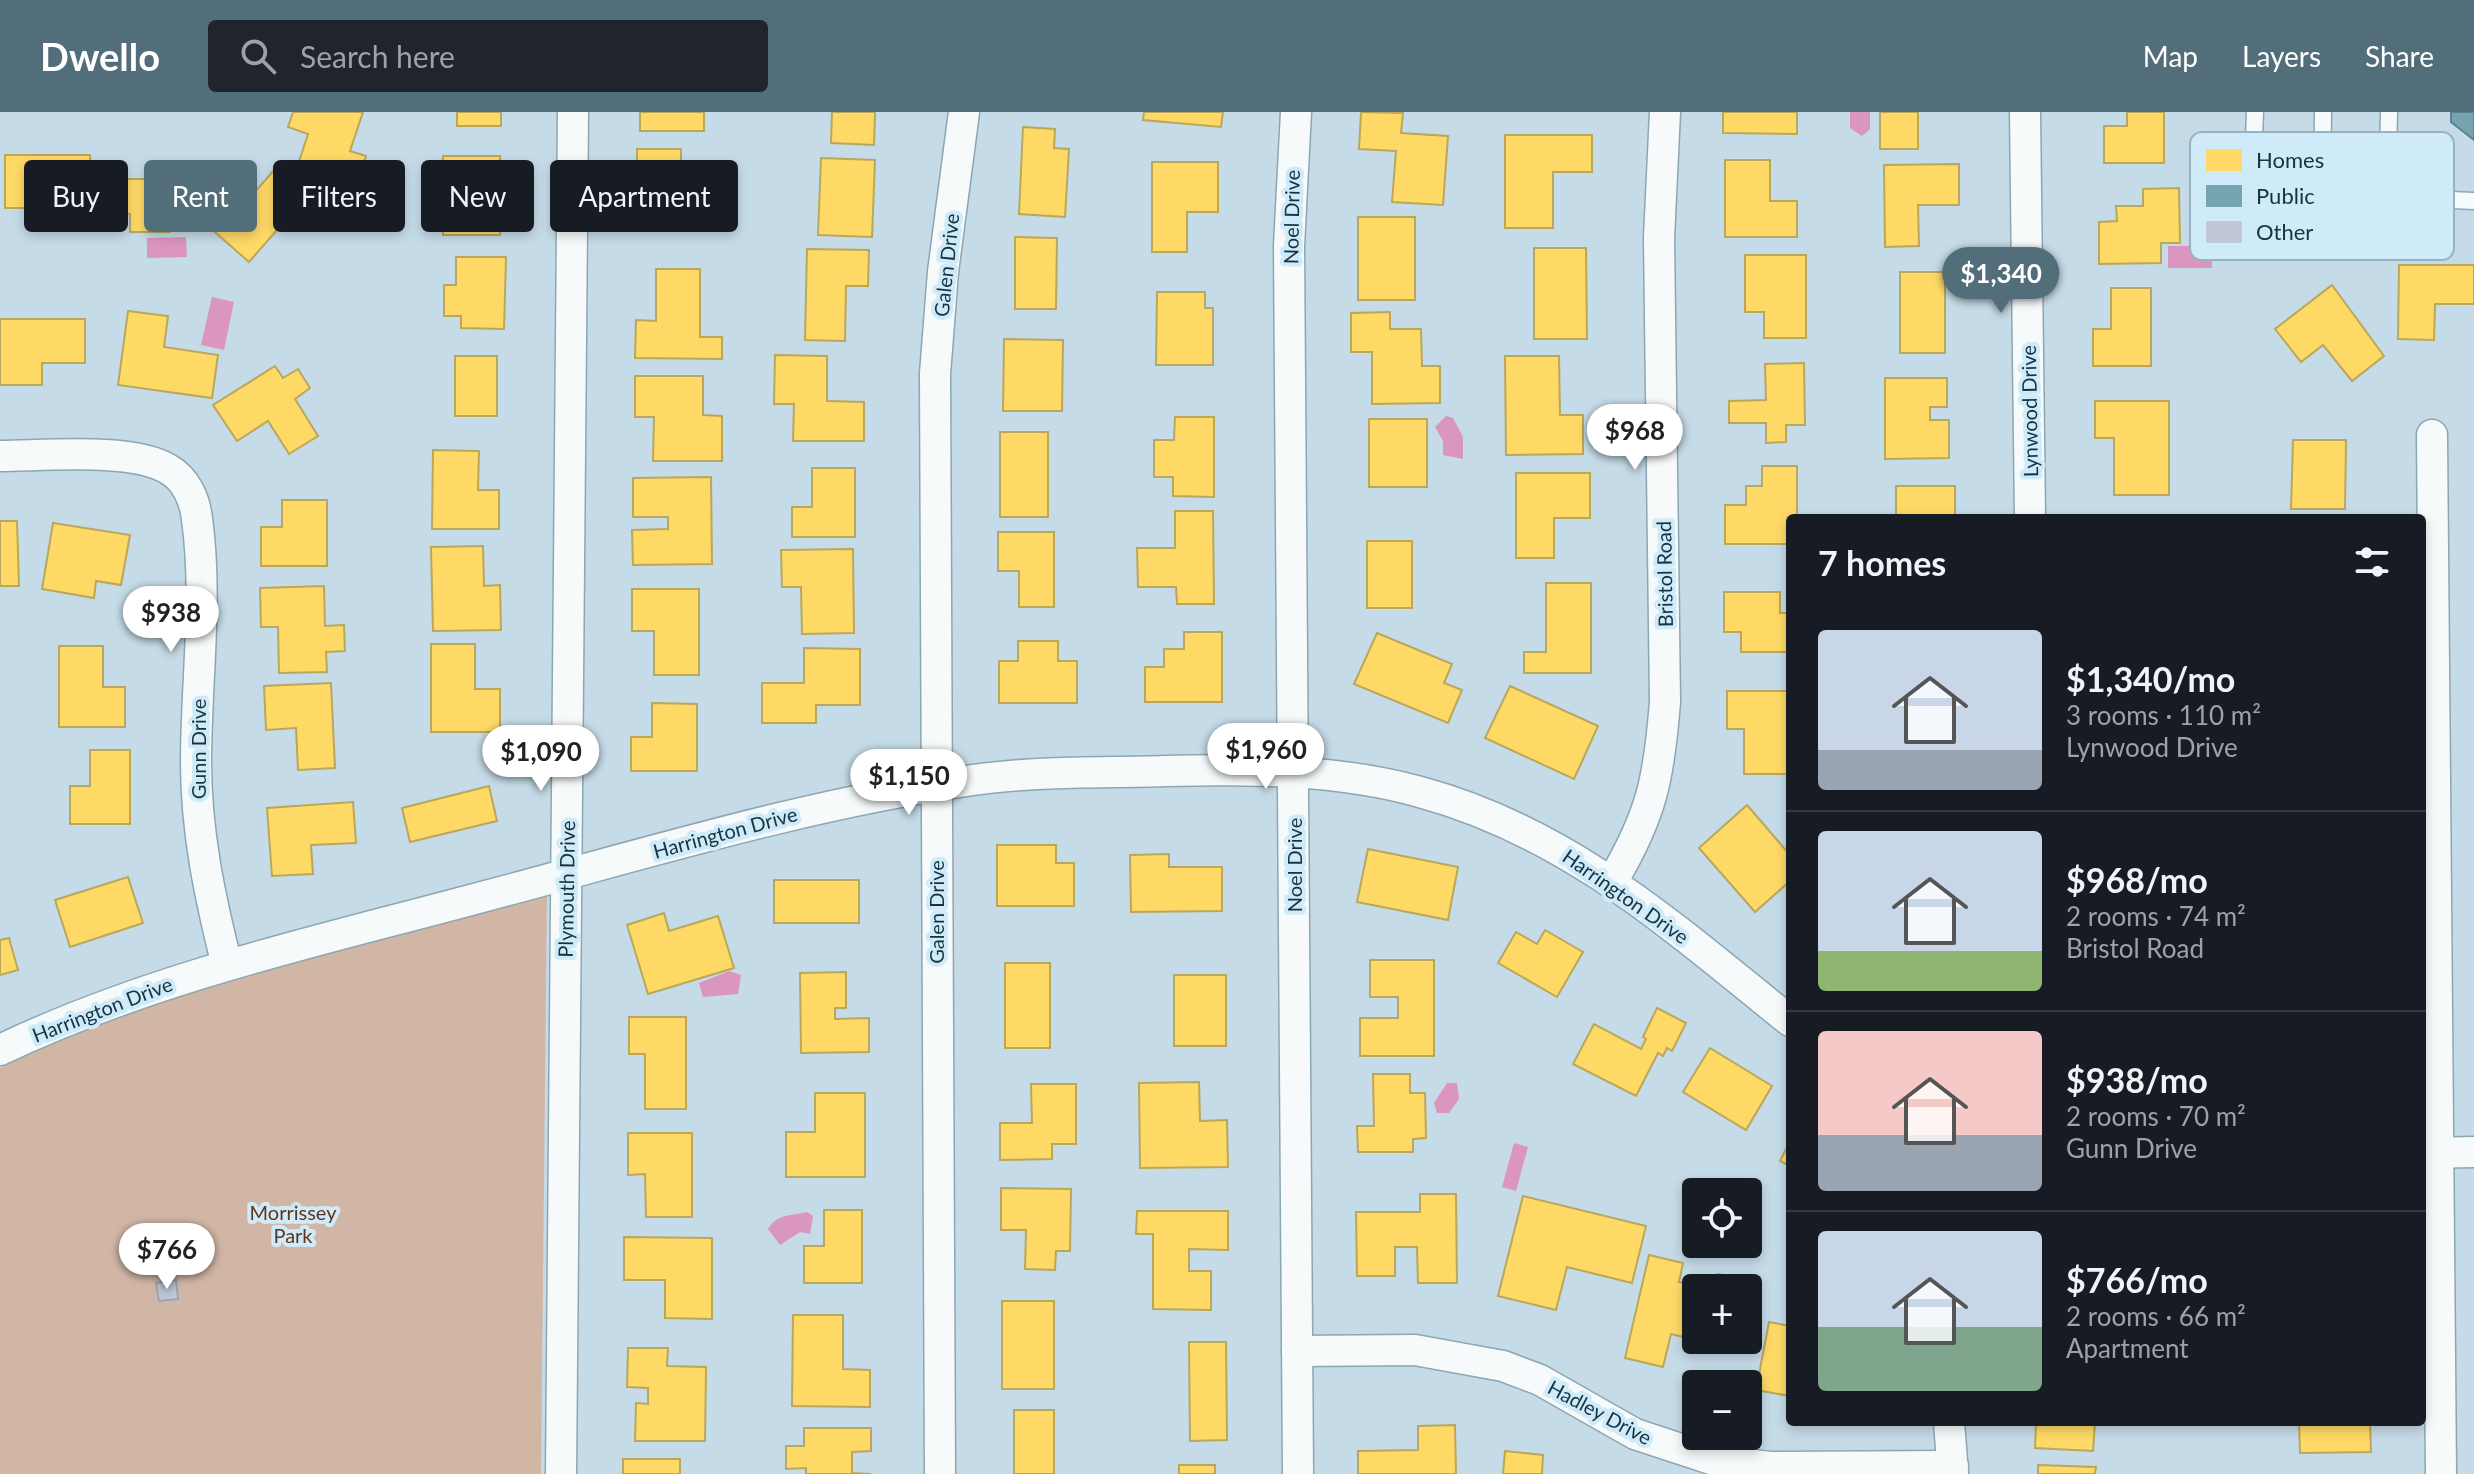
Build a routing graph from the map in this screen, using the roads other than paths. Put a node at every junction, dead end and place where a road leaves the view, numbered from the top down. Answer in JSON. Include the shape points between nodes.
{"nodes":[{"id":1,"x":573,"y":112,"type":"edge"},
{"id":2,"x":964,"y":112,"type":"edge"},
{"id":3,"x":1296,"y":112,"type":"edge"},
{"id":4,"x":1665,"y":112,"type":"edge"},
{"id":5,"x":2025,"y":112,"type":"edge"},
{"id":6,"x":2255,"y":112,"type":"edge"},
{"id":7,"x":2323,"y":112,"type":"edge"},
{"id":8,"x":2389,"y":112,"type":"edge"},
{"id":9,"x":2254,"y":132,"type":"edge"},
{"id":10,"x":2323,"y":132,"type":"edge"},
{"id":11,"x":2389,"y":132,"type":"edge"},
{"id":12,"x":2454,"y":201,"type":"edge"},
{"id":13,"x":2474,"y":201,"type":"edge"},
{"id":14,"x":2432,"y":435,"type":"dead end"},
{"id":15,"x":0,"y":456,"type":"edge"},
{"id":16,"x":2030,"y":514,"type":"edge"},
{"id":17,"x":1293,"y":772,"type":"junction"},
{"id":18,"x":935,"y":786,"type":"junction"},
{"id":19,"x":566,"y":875,"type":"junction"},
{"id":20,"x":1613,"y":880,"type":"junction"},
{"id":21,"x":227,"y":965,"type":"junction"},
{"id":22,"x":1786,"y":1018,"type":"edge"},
{"id":23,"x":0,"y":1050,"type":"edge"},
{"id":24,"x":2474,"y":1152,"type":"edge"},
{"id":25,"x":2430,"y":1153,"type":"edge"},
{"id":26,"x":1297,"y":1351,"type":"junction"},
{"id":27,"x":1949,"y":1426,"type":"edge"},
{"id":28,"x":1953,"y":1470,"type":"edge"},
{"id":29,"x":561,"y":1474,"type":"edge"},
{"id":30,"x":940,"y":1474,"type":"edge"},
{"id":31,"x":1298,"y":1474,"type":"edge"},
{"id":32,"x":2441,"y":1474,"type":"edge"}],
"edges":[{"from":1,"to":19,"type":"street","name":"Plymouth Drive"},
{"from":2,"to":18,"type":"street","name":"Galen Drive","via":[[935,374]]},
{"from":3,"to":17,"type":"street","name":"Noel Drive","via":[[1289,246]]},
{"from":4,"to":20,"type":"street","name":"Bristol Road","via":[[1659,238],[1665,702],[1660,772],[1648,813]]},
{"from":5,"to":16,"type":"street","name":"Lynwood Drive"},
{"from":6,"to":9,"type":"lane"},
{"from":7,"to":10,"type":"lane"},
{"from":8,"to":11,"type":"lane"},
{"from":12,"to":13,"type":"lane"},
{"from":14,"to":25,"type":"street"},
{"from":15,"to":21,"type":"street","name":"Gunn Drive","via":[[97,455],[147,461],[168,469],[193,500],[198,551],[199,827]]},
{"from":17,"to":18,"type":"street","name":"Harrington Drive","via":[[1055,774]]},
{"from":17,"to":20,"type":"street","name":"Harrington Drive","via":[[1419,791],[1491,815]]},
{"from":17,"to":26,"type":"street","name":"Noel Drive"},
{"from":18,"to":19,"type":"street","name":"Harrington Drive","via":[[753,823]]},
{"from":18,"to":30,"type":"street","name":"Galen Drive"},
{"from":19,"to":21,"type":"street","name":"Harrington Drive"},
{"from":19,"to":29,"type":"street","name":"Plymouth Drive"},
{"from":20,"to":22,"type":"street","name":"Harrington Drive"},
{"from":21,"to":23,"type":"street","name":"Harrington Drive","via":[[116,1001]]},
{"from":24,"to":25,"type":"street"},
{"from":25,"to":32,"type":"street"},
{"from":26,"to":28,"type":"street","name":"Hadley Drive","via":[[1415,1350],[1503,1366],[1540,1380],[1635,1434],[1714,1460],[1770,1467]]},
{"from":26,"to":31,"type":"street","name":"Noel Drive"},
{"from":27,"to":28,"type":"street"}]}
